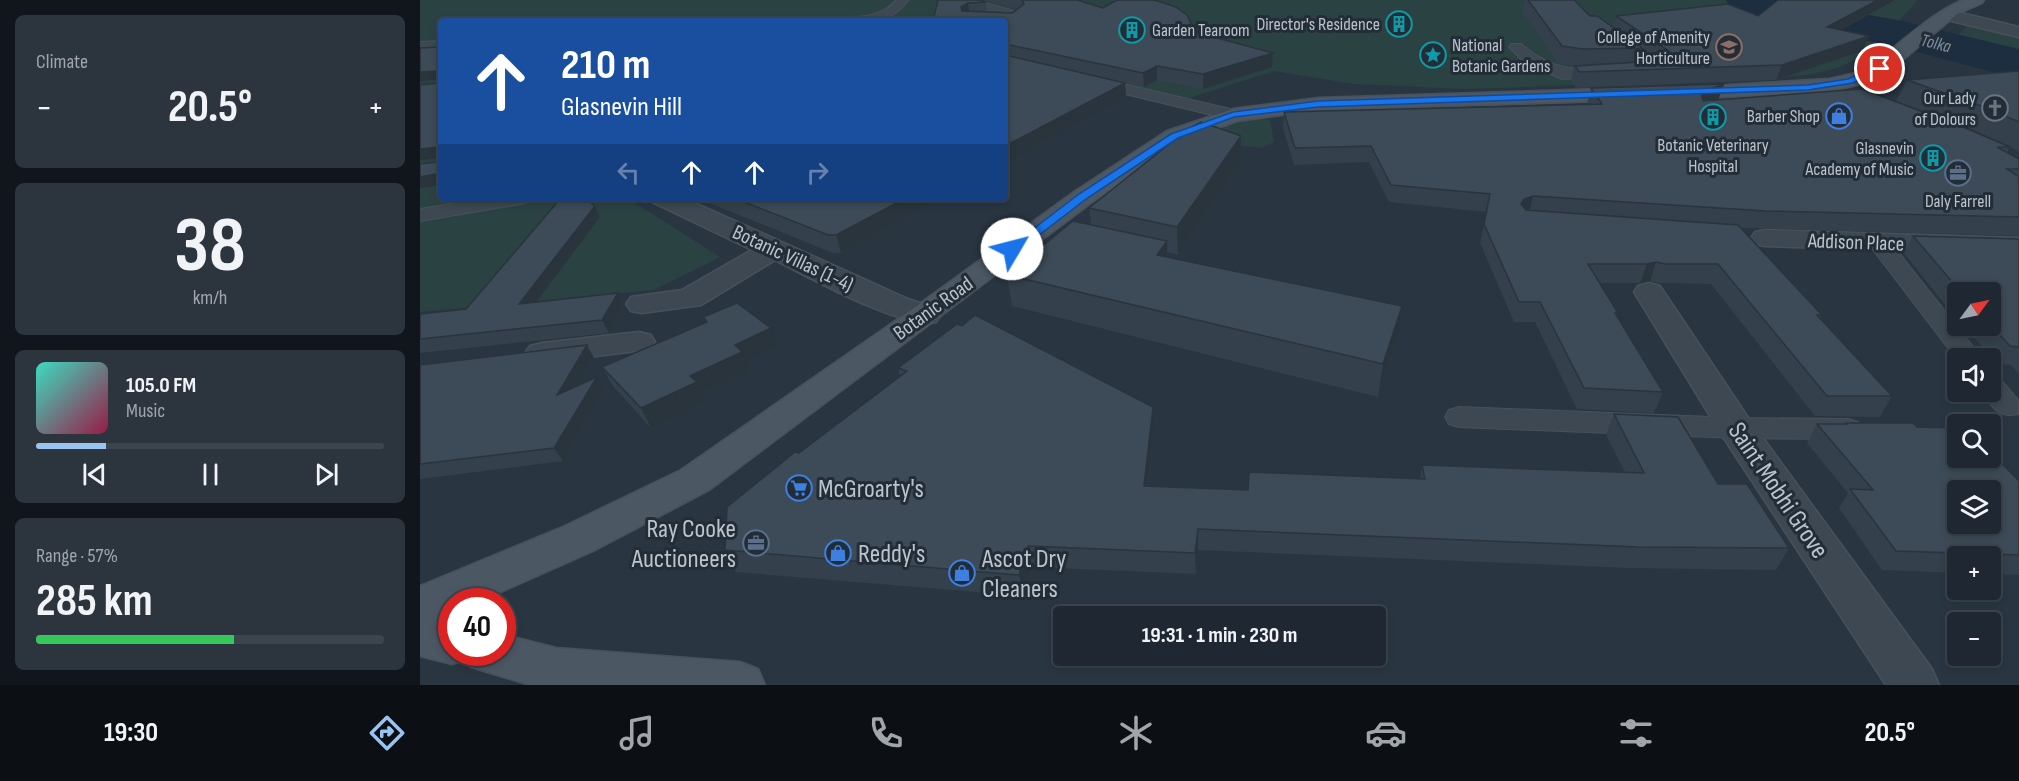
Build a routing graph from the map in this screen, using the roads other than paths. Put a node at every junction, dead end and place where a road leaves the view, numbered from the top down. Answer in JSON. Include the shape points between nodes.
{"nodes":[{"id":1,"x":902,"y":0,"type":"edge"},
{"id":2,"x":961,"y":0,"type":"edge"},
{"id":3,"x":1976,"y":0,"type":"edge"},
{"id":4,"x":1946,"y":9,"type":"edge"},
{"id":5,"x":878,"y":18,"type":"edge"},
{"id":6,"x":1008,"y":19,"type":"edge"},
{"id":7,"x":1599,"y":27,"type":"edge"},
{"id":8,"x":2019,"y":32,"type":"edge"},
{"id":9,"x":438,"y":45,"type":"edge"},
{"id":10,"x":420,"y":46,"type":"edge"},
{"id":11,"x":1516,"y":47,"type":"dead end"},
{"id":12,"x":1082,"y":80,"type":"edge"},
{"id":13,"x":1829,"y":85,"type":"junction"},
{"id":14,"x":1868,"y":100,"type":"edge"},
{"id":15,"x":1233,"y":115,"type":"junction"},
{"id":16,"x":504,"y":201,"type":"edge"},
{"id":17,"x":669,"y":201,"type":"edge"},
{"id":18,"x":420,"y":215,"type":"edge"},
{"id":19,"x":1754,"y":237,"type":"dead end"},
{"id":20,"x":1879,"y":243,"type":"junction"},
{"id":21,"x":2019,"y":246,"type":"edge"},
{"id":22,"x":775,"y":250,"type":"junction"},
{"id":23,"x":1649,"y":292,"type":"dead end"},
{"id":24,"x":642,"y":304,"type":"dead end"},
{"id":25,"x":925,"y":315,"type":"junction"},
{"id":26,"x":639,"y":342,"type":"dead end"},
{"id":27,"x":1962,"y":348,"type":"edge"},
{"id":28,"x":512,"y":356,"type":"edge"},
{"id":29,"x":2001,"y":398,"type":"edge"},
{"id":30,"x":2008,"y":407,"type":"dead end"},
{"id":31,"x":1459,"y":417,"type":"dead end"},
{"id":32,"x":1737,"y":428,"type":"junction"},
{"id":33,"x":1875,"y":429,"type":"edge"},
{"id":34,"x":420,"y":606,"type":"edge"},
{"id":35,"x":420,"y":635,"type":"edge"},
{"id":36,"x":438,"y":640,"type":"edge"},
{"id":37,"x":516,"y":659,"type":"edge"},
{"id":38,"x":740,"y":685,"type":"edge"},
{"id":39,"x":1914,"y":685,"type":"edge"}],
"edges":[{"from":1,"to":5,"type":"lane","via":[[892,13]]},
{"from":2,"to":6,"type":"lane","via":[[1017,16]]},
{"from":3,"to":4,"type":"street"},
{"from":4,"to":8,"type":"street"},
{"from":4,"to":13,"type":"street","via":[[1880,69]]},
{"from":7,"to":11,"type":"lane","via":[[1658,71],[1562,74],[1529,59]]},
{"from":9,"to":10,"type":"lane"},
{"from":12,"to":15,"type":"lane"},
{"from":13,"to":14,"type":"street"},
{"from":13,"to":15,"type":"street","name":"Botanic Road","via":[[1318,104]]},
{"from":15,"to":25,"type":"street","name":"Botanic Road","via":[[1175,136],[1122,170]]},
{"from":16,"to":18,"type":"lane"},
{"from":17,"to":22,"type":"street","name":"Botanic Villas (1-4)"},
{"from":19,"to":20,"type":"street","name":"Addison Place"},
{"from":20,"to":21,"type":"street","name":"Addison Place"},
{"from":20,"to":27,"type":"lane"},
{"from":22,"to":24,"type":"street","via":[[690,298]]},
{"from":22,"to":25,"type":"street","name":"Botanic Villas (1-4)"},
{"from":23,"to":32,"type":"street","name":"Saint Mobhi Grove"},
{"from":25,"to":34,"type":"street","name":"Botanic Road","via":[[695,480],[578,539]]},
{"from":26,"to":28,"type":"street"},
{"from":29,"to":30,"type":"lane"},
{"from":31,"to":32,"type":"lane"},
{"from":32,"to":33,"type":"lane"},
{"from":32,"to":39,"type":"street","name":"Saint Mobhi Grove"},
{"from":35,"to":36,"type":"street"},
{"from":37,"to":38,"type":"street","via":[[556,670]]}]}
